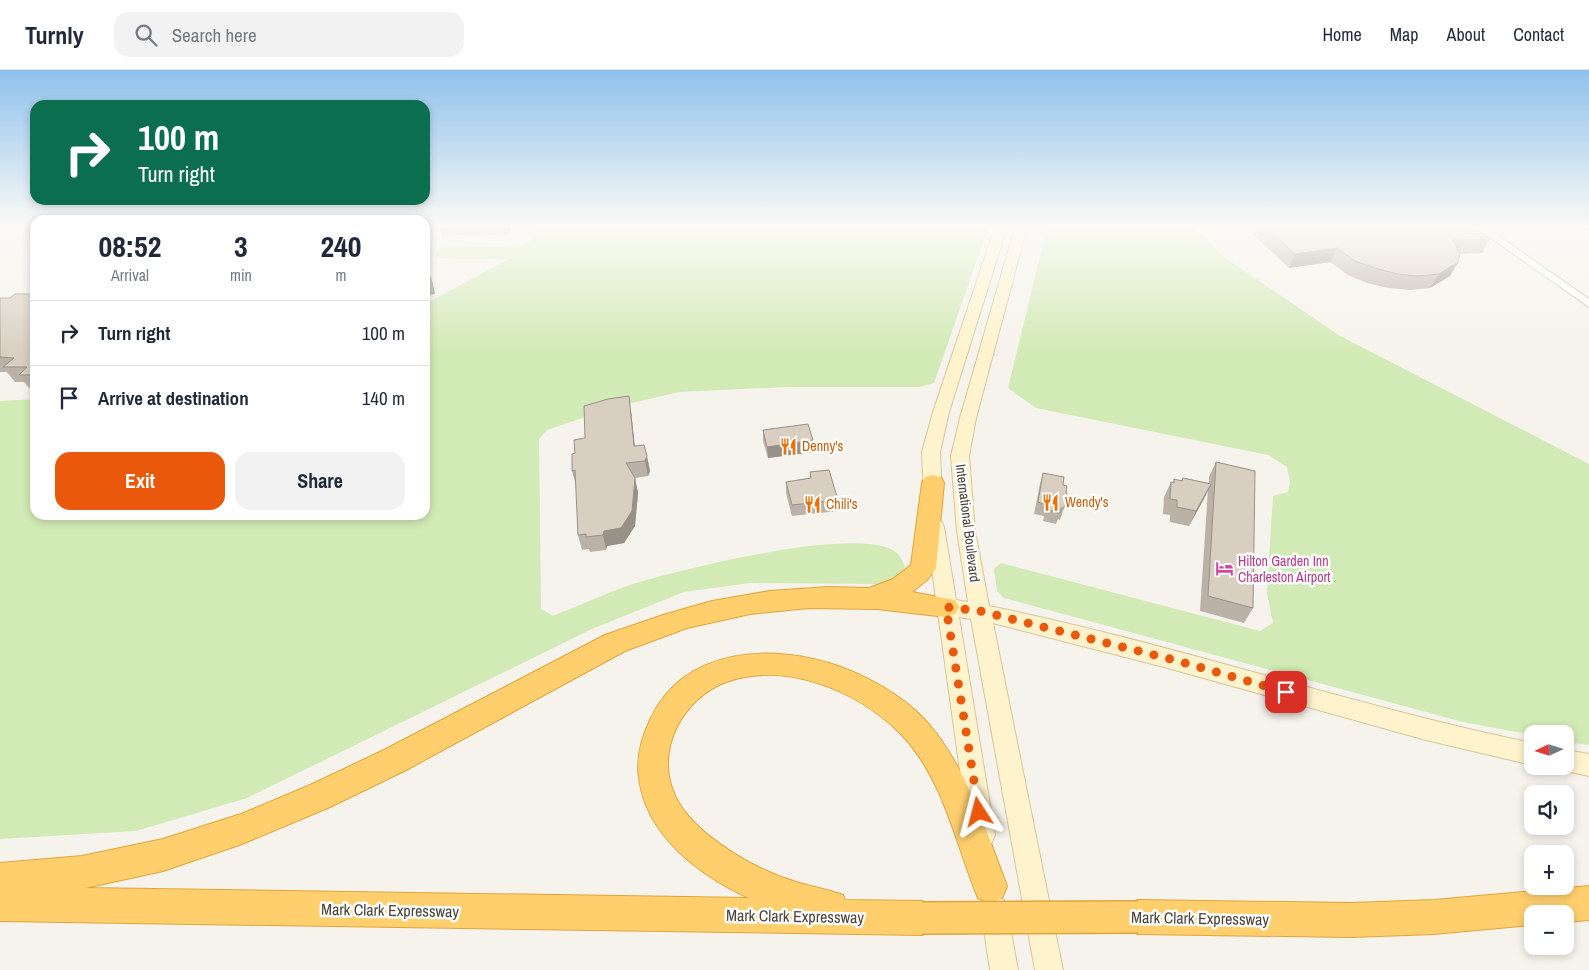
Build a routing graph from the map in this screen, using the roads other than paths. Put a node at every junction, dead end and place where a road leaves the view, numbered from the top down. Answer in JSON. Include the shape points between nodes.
{"nodes":[{"id":1,"x":987,"y":269,"type":"edge"},
{"id":2,"x":1010,"y":269,"type":"edge"},
{"id":3,"x":1538,"y":269,"type":"edge"},
{"id":4,"x":1589,"y":304,"type":"edge"},
{"id":5,"x":932,"y":483,"type":"junction"},
{"id":6,"x":868,"y":598,"type":"junction"},
{"id":7,"x":946,"y":607,"type":"junction"},
{"id":8,"x":980,"y":611,"type":"junction"},
{"id":9,"x":1524,"y":752,"type":"edge"},
{"id":10,"x":1574,"y":762,"type":"edge"},
{"id":11,"x":1589,"y":764,"type":"edge"},
{"id":12,"x":0,"y":880,"type":"edge"},
{"id":13,"x":990,"y":886,"type":"junction"},
{"id":14,"x":1589,"y":903,"type":"edge"},
{"id":15,"x":0,"y":904,"type":"edge"},
{"id":16,"x":922,"y":918,"type":"junction"},
{"id":17,"x":1004,"y":970,"type":"edge"},
{"id":18,"x":1050,"y":970,"type":"edge"}],
"edges":[{"from":1,"to":5,"type":"main road","via":[[931,452]]},
{"from":2,"to":8,"type":"main road","name":"International Boulevard","via":[[960,456],[966,530]]},
{"from":3,"to":4,"type":"street"},
{"from":5,"to":6,"type":"highway","via":[[923,568],[904,586]]},
{"from":5,"to":7,"type":"main road"},
{"from":6,"to":7,"type":"highway"},
{"from":6,"to":12,"type":"highway","via":[[752,603],[655,628],[616,643],[374,771],[247,828],[199,845],[92,871]]},
{"from":7,"to":8,"type":"main road"},
{"from":7,"to":13,"type":"main road"},
{"from":8,"to":9,"type":"main road","via":[[1178,661],[1461,740]]},
{"from":8,"to":18,"type":"main road","name":"International Boulevard"},
{"from":10,"to":11,"type":"main road"},
{"from":13,"to":16,"type":"highway","via":[[938,762],[911,724],[870,693],[809,669],[761,665],[723,671],[692,687],[678,699],[660,729],[653,747],[652,764],[660,799],[684,836],[724,868],[780,894],[814,904]]},
{"from":13,"to":17,"type":"main road"},
{"from":14,"to":16,"type":"highway","name":"Mark Clark Expressway","bridge":true,"via":[[1453,916],[1351,920]]},
{"from":15,"to":16,"type":"highway","name":"Mark Clark Expressway"}]}
